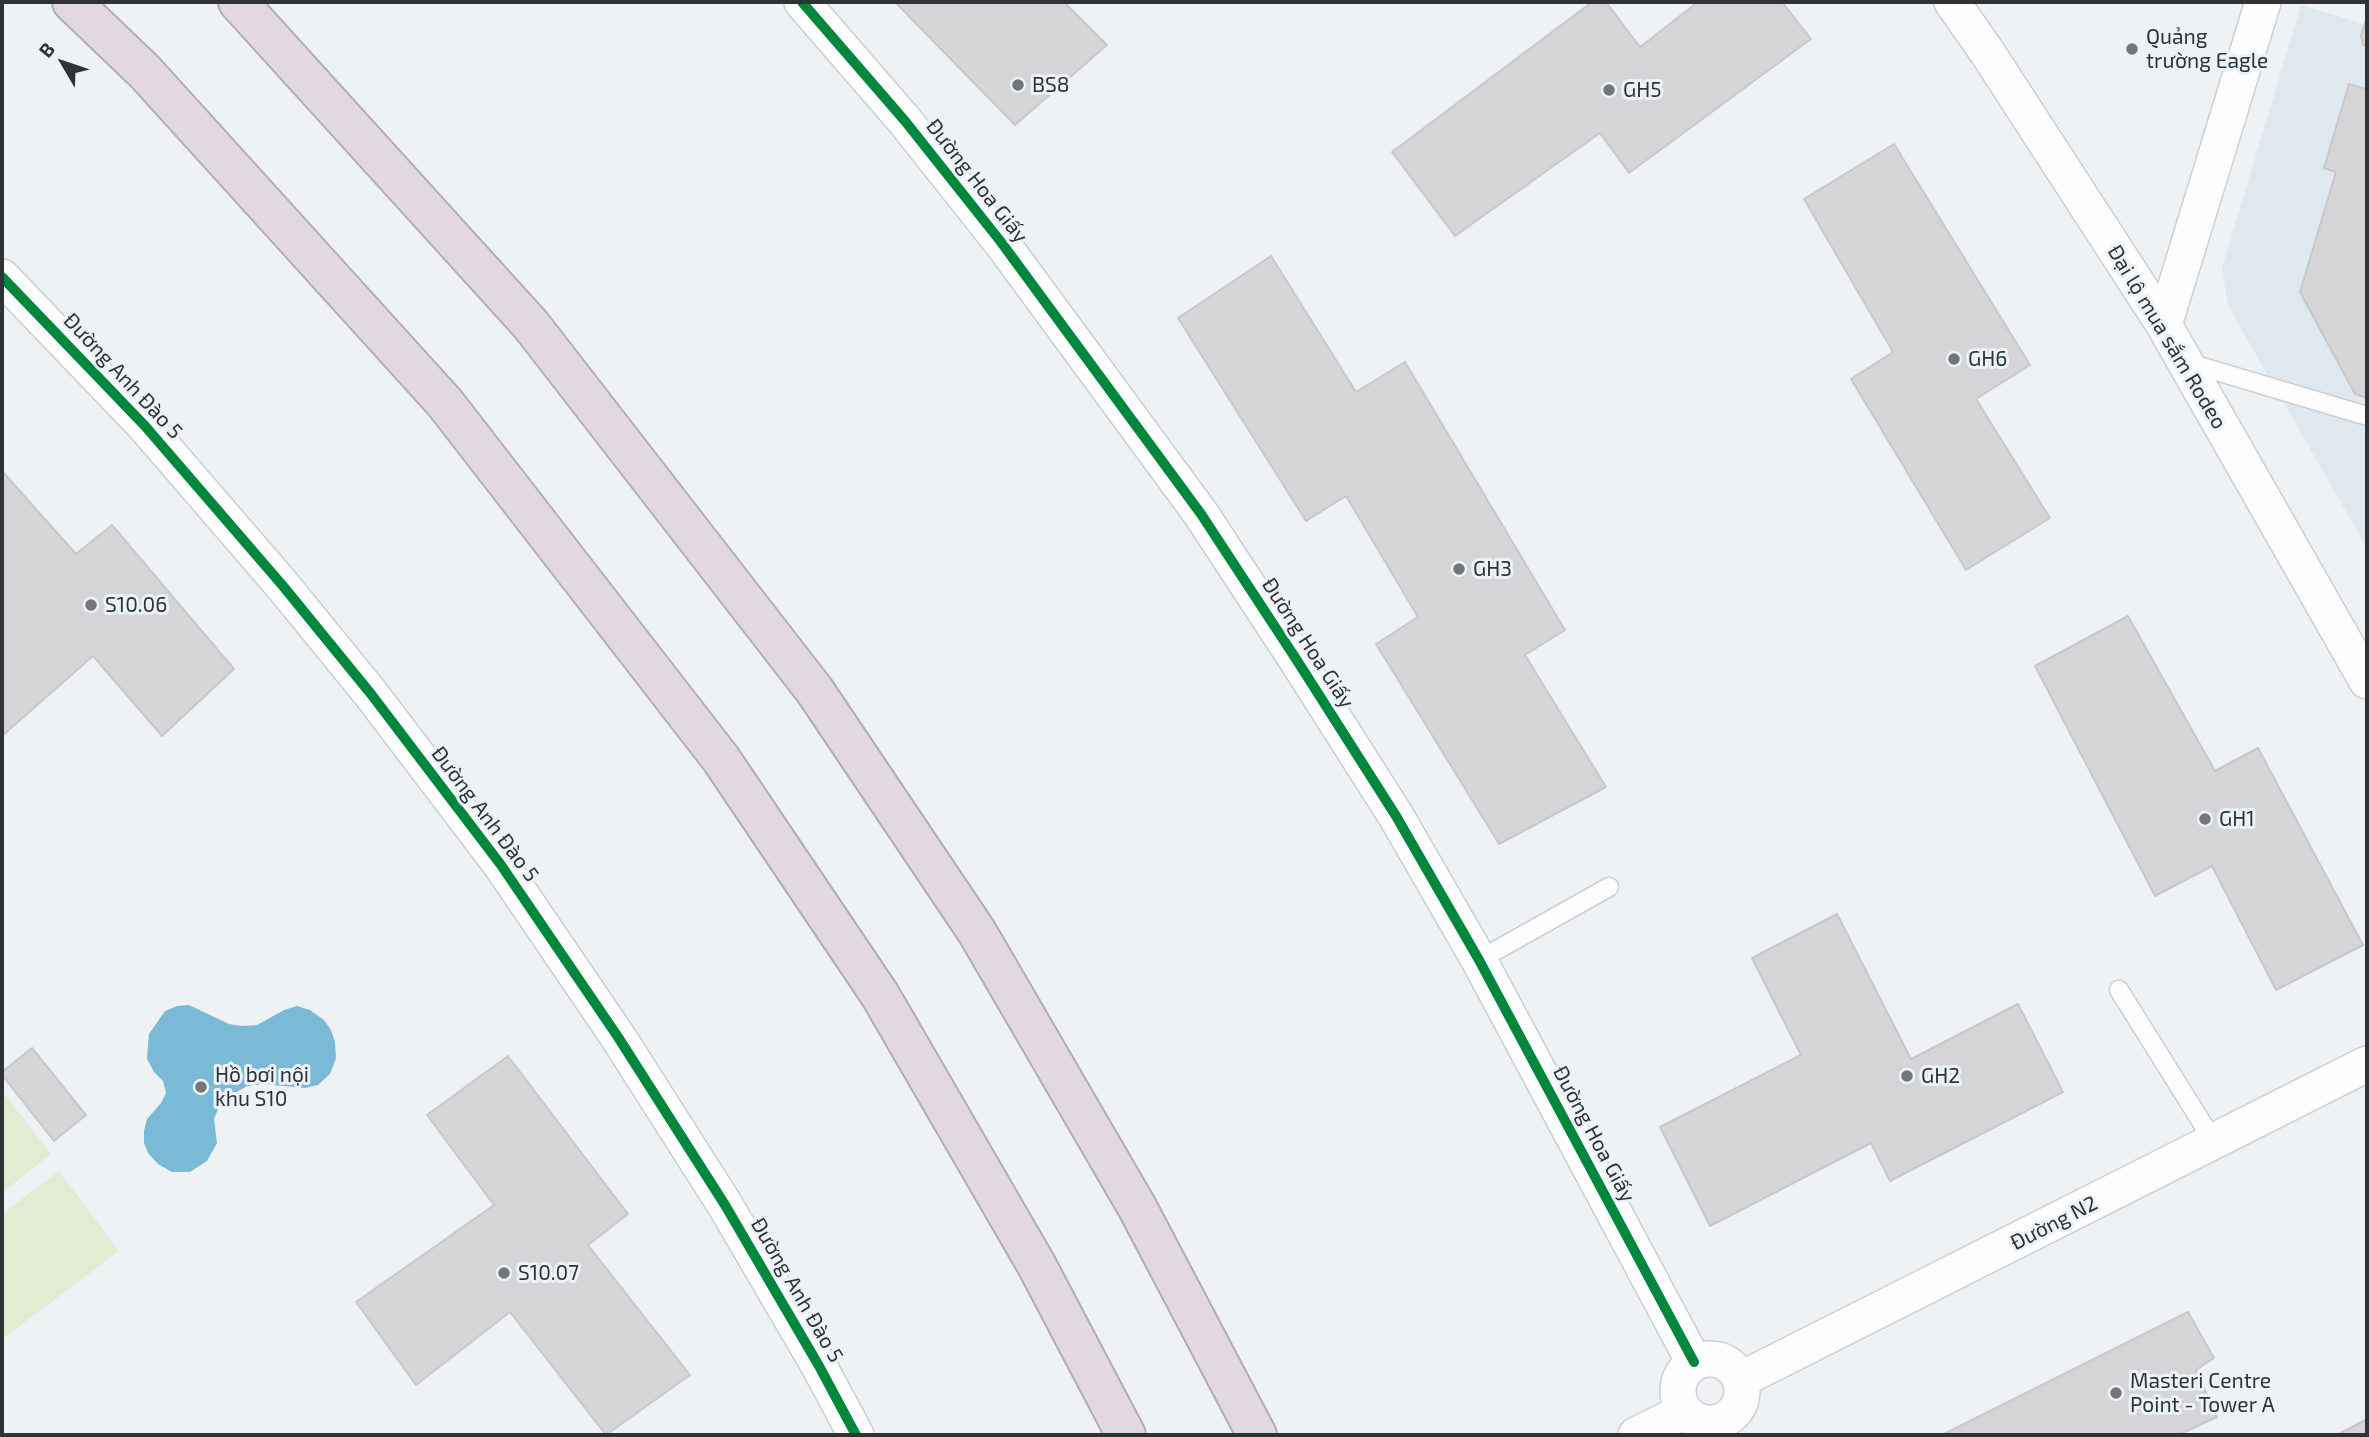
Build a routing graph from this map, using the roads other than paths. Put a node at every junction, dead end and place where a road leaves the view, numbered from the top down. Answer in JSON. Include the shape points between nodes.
{"nodes":[{"id":1,"x":72,"y":2,"type":"edge"},
{"id":2,"x":238,"y":2,"type":"edge"},
{"id":3,"x":802,"y":2,"type":"edge"},
{"id":4,"x":1952,"y":2,"type":"edge"},
{"id":5,"x":2263,"y":2,"type":"edge"},
{"id":6,"x":2,"y":277,"type":"edge"},
{"id":7,"x":2164,"y":326,"type":"junction"},
{"id":8,"x":2185,"y":362,"type":"junction"},
{"id":9,"x":2367,"y":416,"type":"edge"},
{"id":10,"x":2367,"y":681,"type":"edge"},
{"id":11,"x":1609,"y":887,"type":"dead end"},
{"id":12,"x":1479,"y":960,"type":"junction"},
{"id":13,"x":2119,"y":990,"type":"dead end"},
{"id":14,"x":2367,"y":1064,"type":"edge"},
{"id":15,"x":2214,"y":1142,"type":"junction"},
{"id":16,"x":1694,"y":1362,"type":"junction"},
{"id":17,"x":1740,"y":1380,"type":"junction"},
{"id":18,"x":1685,"y":1411,"type":"junction"},
{"id":19,"x":1729,"y":1427,"type":"edge"},
{"id":20,"x":856,"y":1435,"type":"edge"},
{"id":21,"x":1126,"y":1435,"type":"edge"},
{"id":22,"x":1257,"y":1435,"type":"edge"},
{"id":23,"x":1636,"y":1435,"type":"edge"}],
"edges":[{"from":1,"to":21,"type":"highway","via":[[145,72],[445,403],[721,759],[880,995],[1036,1264]]},
{"from":2,"to":22,"type":"highway","via":[[531,325],[815,691],[977,933],[1137,1207]]},
{"from":3,"to":12,"type":"street","name":"Đường Hoa Giấy","via":[[1001,242],[1200,513],[1396,816]]},
{"from":4,"to":7,"type":"street","name":"Đại lộ mua sắm Rodeo"},
{"from":5,"to":7,"type":"street"},
{"from":6,"to":20,"type":"street","name":"Đường Anh Đào 5","via":[[145,426],[283,586],[501,865],[725,1205]]},
{"from":7,"to":8,"type":"street","name":"Đại lộ mua sắm Rodeo"},
{"from":8,"to":9,"type":"lane"},
{"from":8,"to":10,"type":"street","name":"Đại lộ mua sắm Rodeo"},
{"from":11,"to":12,"type":"lane"},
{"from":12,"to":16,"type":"street","name":"Đường Hoa Giấy"},
{"from":13,"to":15,"type":"lane"},
{"from":14,"to":15,"type":"street","name":"Đường N2"},
{"from":15,"to":17,"type":"street","name":"Đường N2"},
{"from":16,"to":17,"type":"street","via":[[1724,1361]]},
{"from":16,"to":18,"type":"street","via":[[1678,1387]]},
{"from":17,"to":19,"type":"street","via":[[1740,1400]]},
{"from":18,"to":19,"type":"street","via":[[1700,1422]]},
{"from":18,"to":23,"type":"street"}]}
